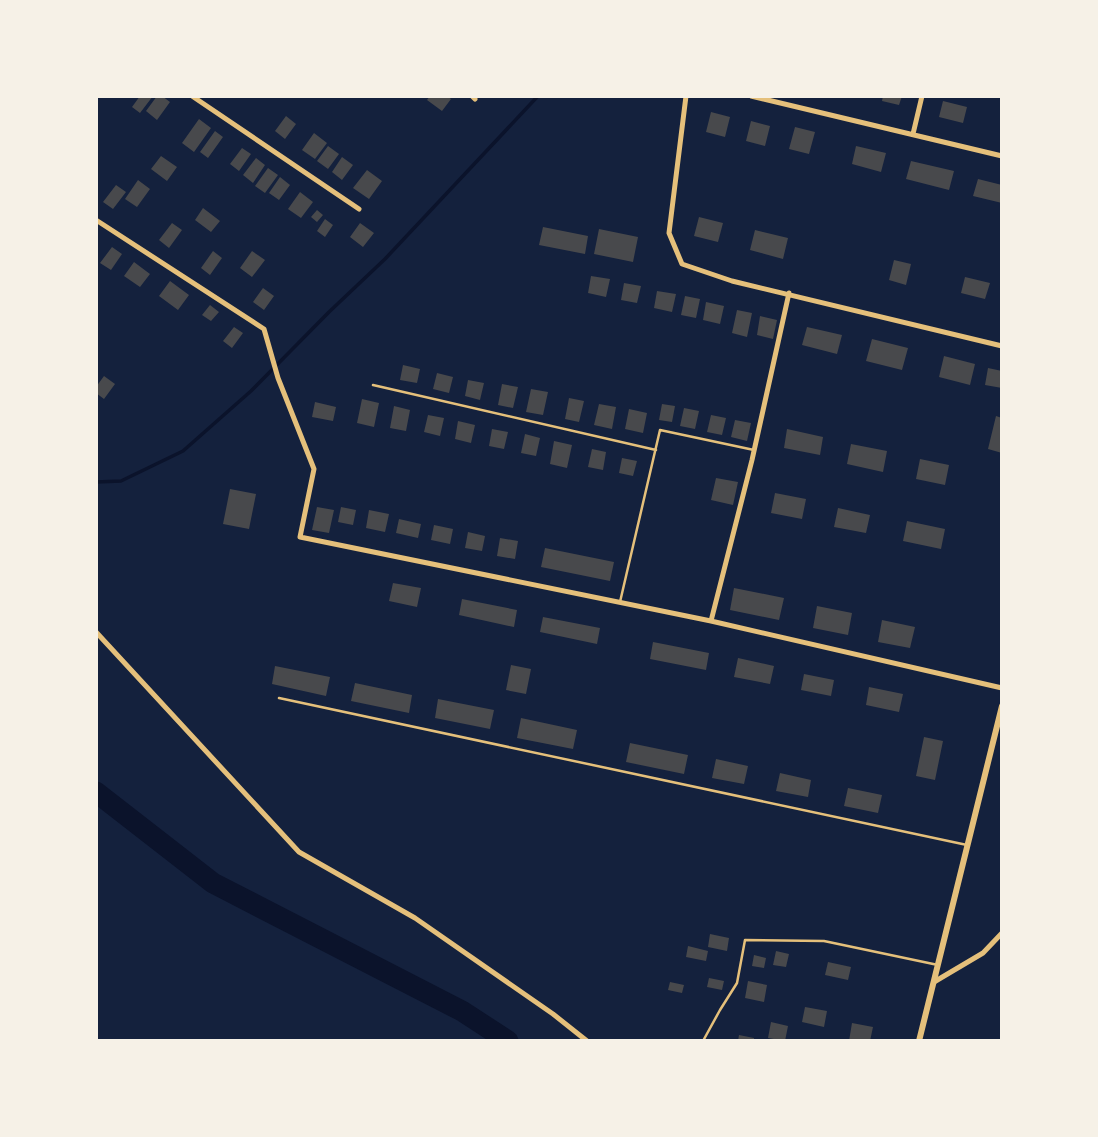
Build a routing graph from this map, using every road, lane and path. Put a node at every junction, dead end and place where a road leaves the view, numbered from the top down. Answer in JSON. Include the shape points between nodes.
{"nodes":[{"id":1,"x":192,"y":96,"type":"edge"},
{"id":2,"x":687,"y":96,"type":"edge"},
{"id":3,"x":751,"y":96,"type":"edge"},
{"id":4,"x":922,"y":96,"type":"edge"},
{"id":5,"x":914,"y":134,"type":"junction"},
{"id":6,"x":1002,"y":156,"type":"edge"},
{"id":7,"x":359,"y":209,"type":"dead end"},
{"id":8,"x":96,"y":220,"type":"edge"},
{"id":9,"x":789,"y":293,"type":"junction"},
{"id":10,"x":1002,"y":346,"type":"edge"},
{"id":11,"x":373,"y":385,"type":"dead end"},
{"id":12,"x":656,"y":450,"type":"junction"},
{"id":13,"x":754,"y":450,"type":"junction"},
{"id":14,"x":620,"y":602,"type":"junction"},
{"id":15,"x":711,"y":621,"type":"junction"},
{"id":16,"x":96,"y":632,"type":"edge"},
{"id":17,"x":1002,"y":688,"type":"edge"},
{"id":18,"x":279,"y":698,"type":"dead end"},
{"id":19,"x":1002,"y":706,"type":"edge"},
{"id":20,"x":967,"y":845,"type":"junction"},
{"id":21,"x":1002,"y":933,"type":"edge"},
{"id":22,"x":938,"y":965,"type":"junction"},
{"id":23,"x":934,"y":982,"type":"junction"},
{"id":24,"x":587,"y":1041,"type":"edge"},
{"id":25,"x":703,"y":1041,"type":"edge"},
{"id":26,"x":919,"y":1041,"type":"edge"}],
"edges":[{"from":1,"to":7,"type":"street"},
{"from":2,"to":9,"type":"street","via":[[669,233],[682,264]]},
{"from":3,"to":5,"type":"street"},
{"from":4,"to":5,"type":"street"},
{"from":5,"to":6,"type":"street"},
{"from":8,"to":14,"type":"street","via":[[264,329],[314,469],[300,537]]},
{"from":9,"to":10,"type":"street"},
{"from":9,"to":13,"type":"street"},
{"from":11,"to":12,"type":"lane"},
{"from":12,"to":13,"type":"lane","via":[[660,430]]},
{"from":12,"to":14,"type":"lane"},
{"from":13,"to":15,"type":"street"},
{"from":14,"to":15,"type":"street"},
{"from":15,"to":17,"type":"street"},
{"from":16,"to":24,"type":"street","via":[[299,852],[415,918]]},
{"from":18,"to":20,"type":"lane"},
{"from":19,"to":20,"type":"street"},
{"from":20,"to":22,"type":"street"},
{"from":21,"to":23,"type":"street","via":[[983,953]]},
{"from":22,"to":23,"type":"street"},
{"from":22,"to":25,"type":"lane","via":[[824,941],[745,940],[737,983]]},
{"from":23,"to":26,"type":"street"}]}
